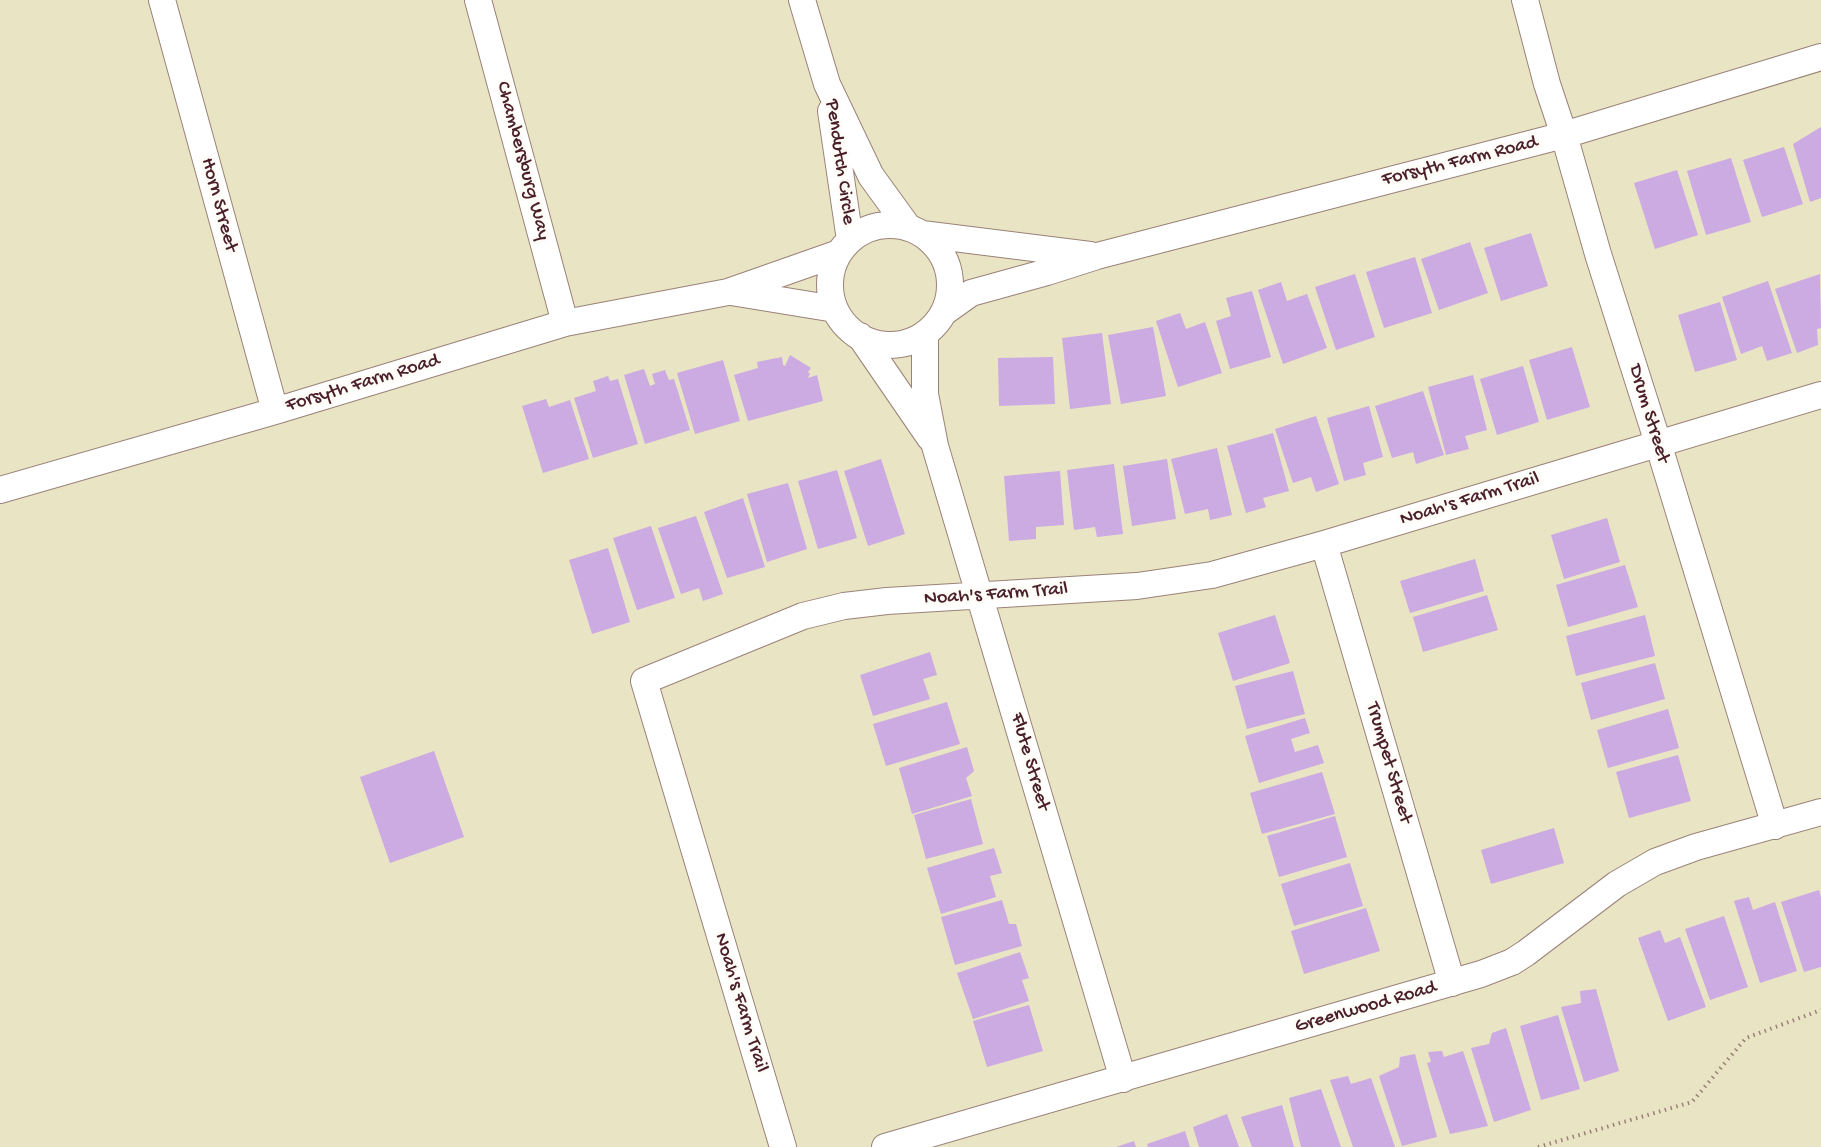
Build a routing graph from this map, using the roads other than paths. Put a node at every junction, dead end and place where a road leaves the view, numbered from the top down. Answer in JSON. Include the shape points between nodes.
{"nodes":[{"id":1,"x":162,"y":0,"type":"edge"},
{"id":2,"x":478,"y":0,"type":"edge"},
{"id":3,"x":801,"y":0,"type":"edge"},
{"id":4,"x":1525,"y":0,"type":"edge"},
{"id":5,"x":1821,"y":57,"type":"edge"},
{"id":6,"x":827,"y":84,"type":"junction"},
{"id":7,"x":1564,"y":135,"type":"junction"},
{"id":8,"x":915,"y":231,"type":"junction"},
{"id":9,"x":845,"y":246,"type":"junction"},
{"id":10,"x":1097,"y":256,"type":"junction"},
{"id":11,"x":728,"y":292,"type":"junction"},
{"id":12,"x":835,"y":309,"type":"junction"},
{"id":13,"x":944,"y":312,"type":"junction"},
{"id":14,"x":566,"y":323,"type":"junction"},
{"id":15,"x":925,"y":334,"type":"junction"},
{"id":16,"x":860,"y":336,"type":"junction"},
{"id":17,"x":1821,"y":395,"type":"edge"},
{"id":18,"x":275,"y":411,"type":"junction"},
{"id":19,"x":1658,"y":443,"type":"junction"},
{"id":20,"x":935,"y":446,"type":"junction"},
{"id":21,"x":0,"y":490,"type":"edge"},
{"id":22,"x":1324,"y":544,"type":"junction"},
{"id":23,"x":980,"y":596,"type":"junction"},
{"id":24,"x":1821,"y":812,"type":"edge"},
{"id":25,"x":1775,"y":826,"type":"junction"},
{"id":26,"x":1452,"y":983,"type":"junction"},
{"id":27,"x":1122,"y":1079,"type":"junction"},
{"id":28,"x":783,"y":1147,"type":"edge"},
{"id":29,"x":885,"y":1147,"type":"edge"}],
"edges":[{"from":1,"to":18,"type":"street","name":"Horn Street"},
{"from":2,"to":14,"type":"street","name":"Chambersburg Way"},
{"from":3,"to":6,"type":"street","name":"Pendutch Circle"},
{"from":4,"to":7,"type":"street","name":"Drum Street"},
{"from":5,"to":7,"type":"street","name":"Forsyth Farm Road"},
{"from":6,"to":8,"type":"street","name":"Pendutch Circle","via":[[871,176]]},
{"from":6,"to":9,"type":"street","name":"Pendutch Circle"},
{"from":7,"to":10,"type":"street","name":"Forsyth Farm Road"},
{"from":7,"to":19,"type":"street","name":"Drum Street"},
{"from":8,"to":9,"type":"street","via":[[878,226]]},
{"from":8,"to":10,"type":"street","name":"Forsyth Farm Road"},
{"from":8,"to":13,"type":"street","via":[[934,243],[943,255],[950,291]]},
{"from":9,"to":11,"type":"street","name":"Forsyth Farm Road"},
{"from":9,"to":12,"type":"street","via":[[830,280]]},
{"from":10,"to":13,"type":"street","name":"Forsyth Farm Road","via":[[971,293]]},
{"from":11,"to":12,"type":"street","name":"Forsyth Farm Road"},
{"from":11,"to":14,"type":"street","name":"Forsyth Farm Road"},
{"from":12,"to":16,"type":"street","via":[[849,329]]},
{"from":13,"to":15,"type":"street"},
{"from":14,"to":18,"type":"street","name":"Forsyth Farm Road"},
{"from":15,"to":16,"type":"street","via":[[886,345]]},
{"from":15,"to":20,"type":"street","name":"Flute Street","via":[[925,394]]},
{"from":16,"to":20,"type":"street","name":"Flute Street"},
{"from":17,"to":19,"type":"street","name":"Noah's Farm Trail"},
{"from":18,"to":21,"type":"street","name":"Forsyth Farm Road"},
{"from":19,"to":22,"type":"street","name":"Noah's Farm Trail"},
{"from":19,"to":25,"type":"street","name":"Drum Street"},
{"from":20,"to":23,"type":"street","name":"Flute Street"},
{"from":22,"to":23,"type":"street","name":"Noah's Farm Trail","via":[[1212,575],[1137,586]]},
{"from":22,"to":26,"type":"street","name":"Trumpet Street"},
{"from":23,"to":27,"type":"street","name":"Flute Street"},
{"from":23,"to":28,"type":"street","name":"Noah's Farm Trail","via":[[844,606],[803,616],[644,681]]},
{"from":24,"to":25,"type":"street","name":"Greenwood Road"},
{"from":25,"to":26,"type":"street","name":"Greenwood Road","via":[[1655,862],[1617,884],[1519,958]]},
{"from":26,"to":27,"type":"street","name":"Greenwood Road"},
{"from":27,"to":29,"type":"street","name":"Greenwood Road"}]}
